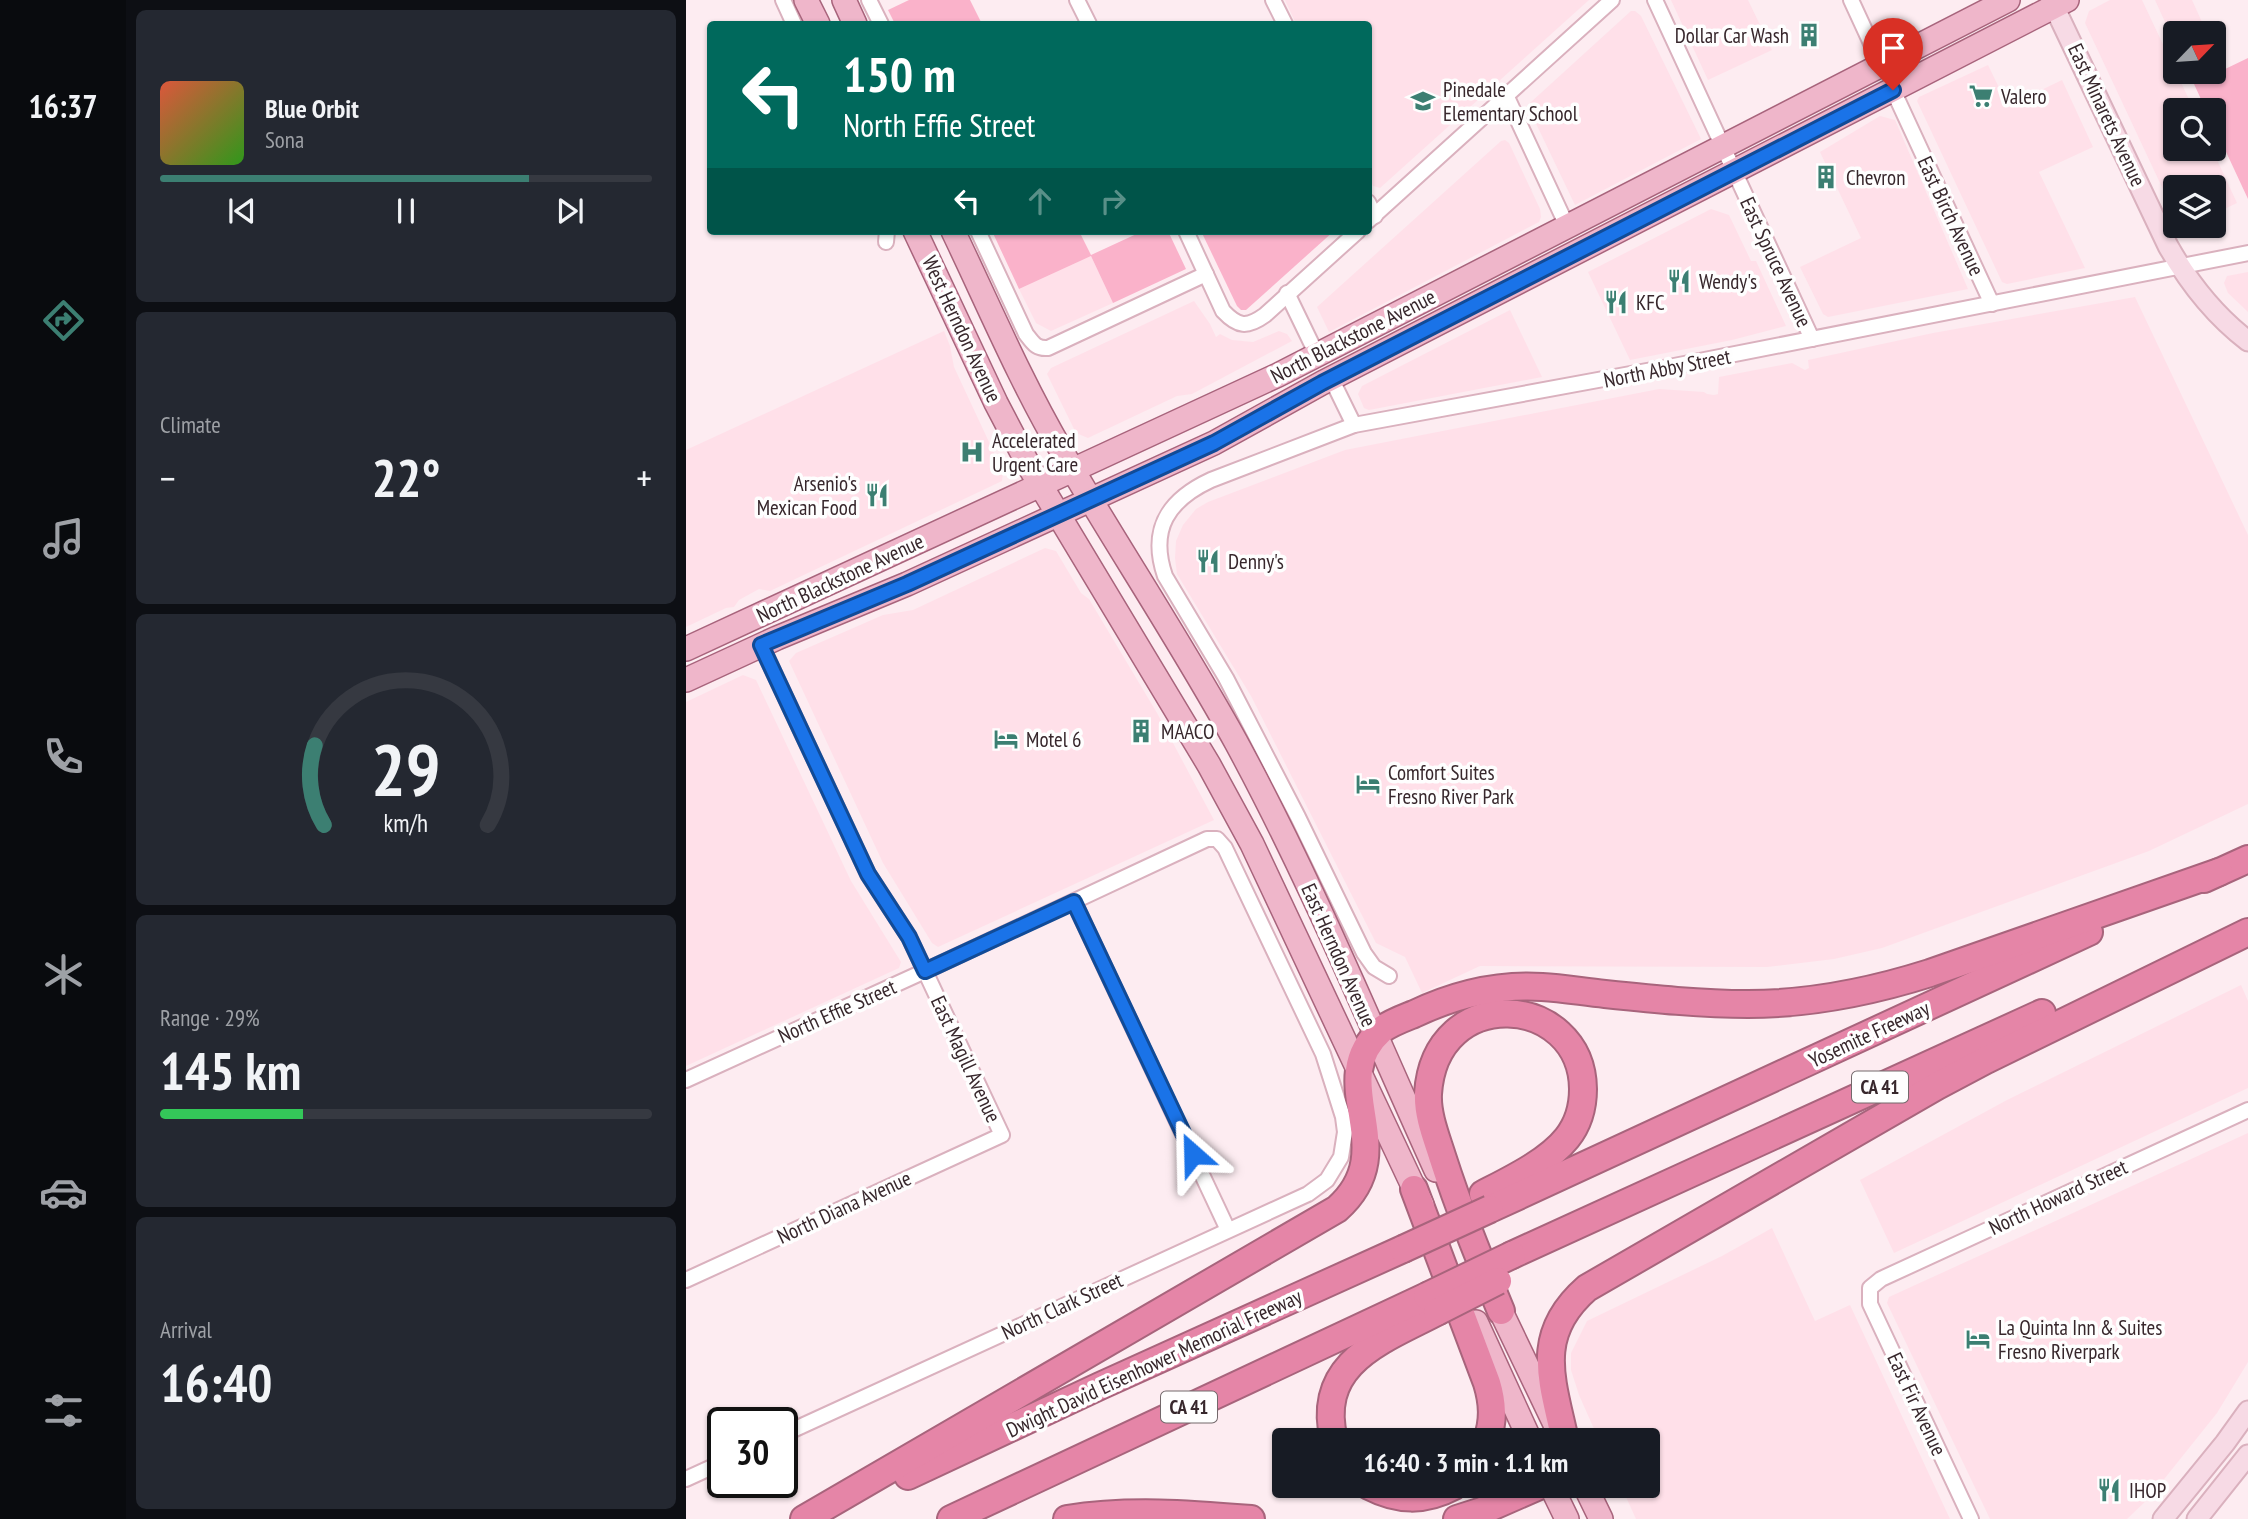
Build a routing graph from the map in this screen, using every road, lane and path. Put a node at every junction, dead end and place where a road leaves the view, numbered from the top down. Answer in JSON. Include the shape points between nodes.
{"nodes":[{"id":1,"x":783,"y":0,"type":"edge"},
{"id":2,"x":806,"y":0,"type":"edge"},
{"id":3,"x":844,"y":0,"type":"edge"},
{"id":4,"x":869,"y":0,"type":"edge"},
{"id":5,"x":1077,"y":0,"type":"edge"},
{"id":6,"x":1273,"y":0,"type":"edge"},
{"id":7,"x":1612,"y":0,"type":"edge"},
{"id":8,"x":1655,"y":0,"type":"edge"},
{"id":9,"x":1851,"y":0,"type":"edge"},
{"id":10,"x":2008,"y":0,"type":"edge"},
{"id":11,"x":2058,"y":2,"type":"edge"},
{"id":12,"x":793,"y":21,"type":"edge"},
{"id":13,"x":816,"y":21,"type":"edge"},
{"id":14,"x":854,"y":21,"type":"edge"},
{"id":15,"x":880,"y":21,"type":"edge"},
{"id":16,"x":1088,"y":21,"type":"edge"},
{"id":17,"x":1284,"y":21,"type":"edge"},
{"id":18,"x":1881,"y":65,"type":"junction"},
{"id":19,"x":1893,"y":90,"type":"junction"},
{"id":20,"x":1506,"y":95,"type":"junction"},
{"id":21,"x":1723,"y":146,"type":"junction"},
{"id":22,"x":1733,"y":171,"type":"junction"},
{"id":23,"x":1372,"y":219,"type":"edge"},
{"id":24,"x":1567,"y":226,"type":"junction"},
{"id":25,"x":917,"y":235,"type":"edge"},
{"id":26,"x":955,"y":235,"type":"edge"},
{"id":27,"x":980,"y":235,"type":"edge"},
{"id":28,"x":1188,"y":235,"type":"edge"},
{"id":29,"x":1353,"y":235,"type":"edge"},
{"id":30,"x":2248,"y":253,"type":"edge"},
{"id":31,"x":2180,"y":268,"type":"junction"},
{"id":32,"x":1206,"y":274,"type":"junction"},
{"id":33,"x":1522,"y":280,"type":"junction"},
{"id":34,"x":1453,"y":285,"type":"junction"},
{"id":35,"x":1287,"y":293,"type":"junction"},
{"id":36,"x":1992,"y":304,"type":"junction"},
{"id":37,"x":1812,"y":339,"type":"junction"},
{"id":38,"x":2248,"y":341,"type":"edge"},
{"id":39,"x":1317,"y":355,"type":"junction"},
{"id":40,"x":1331,"y":378,"type":"junction"},
{"id":41,"x":1354,"y":425,"type":"junction"},
{"id":42,"x":1233,"y":433,"type":"junction"},
{"id":43,"x":1083,"y":486,"type":"junction"},
{"id":44,"x":1050,"y":500,"type":"junction"},
{"id":45,"x":822,"y":587,"type":"junction"},
{"id":46,"x":759,"y":615,"type":"junction"},
{"id":47,"x":761,"y":645,"type":"junction"},
{"id":48,"x":686,"y":649,"type":"edge"},
{"id":49,"x":686,"y":665,"type":"edge"},
{"id":50,"x":686,"y":680,"type":"edge"},
{"id":51,"x":2248,"y":859,"type":"edge"},
{"id":52,"x":2219,"y":872,"type":"junction"},
{"id":53,"x":1074,"y":902,"type":"junction"},
{"id":54,"x":2248,"y":919,"type":"edge"},
{"id":55,"x":2248,"y":932,"type":"edge"},
{"id":56,"x":925,"y":971,"type":"junction"},
{"id":57,"x":1389,"y":976,"type":"dead end"},
{"id":58,"x":1375,"y":1036,"type":"junction"},
{"id":59,"x":1359,"y":1072,"type":"junction"},
{"id":60,"x":686,"y":1080,"type":"edge"},
{"id":61,"x":2248,"y":1110,"type":"edge"},
{"id":62,"x":1002,"y":1135,"type":"joint"},
{"id":63,"x":1334,"y":1169,"type":"joint"},
{"id":64,"x":1414,"y":1189,"type":"junction"},
{"id":65,"x":1487,"y":1201,"type":"junction"},
{"id":66,"x":1228,"y":1230,"type":"junction"},
{"id":67,"x":686,"y":1280,"type":"edge"},
{"id":68,"x":1870,"y":1288,"type":"joint"},
{"id":69,"x":1432,"y":1304,"type":"junction"},
{"id":70,"x":1501,"y":1311,"type":"junction"},
{"id":71,"x":2248,"y":1411,"type":"edge"},
{"id":72,"x":798,"y":1428,"type":"edge"},
{"id":73,"x":1331,"y":1428,"type":"edge"},
{"id":74,"x":1490,"y":1428,"type":"edge"},
{"id":75,"x":1524,"y":1428,"type":"edge"},
{"id":76,"x":1558,"y":1428,"type":"edge"},
{"id":77,"x":1562,"y":1428,"type":"edge"},
{"id":78,"x":2248,"y":1455,"type":"edge"},
{"id":79,"x":707,"y":1469,"type":"edge"},
{"id":80,"x":686,"y":1479,"type":"edge"},
{"id":81,"x":1512,"y":1498,"type":"edge"},
{"id":82,"x":1557,"y":1498,"type":"edge"},
{"id":83,"x":1591,"y":1498,"type":"edge"},
{"id":84,"x":804,"y":1519,"type":"edge"},
{"id":85,"x":818,"y":1519,"type":"edge"},
{"id":86,"x":951,"y":1519,"type":"edge"},
{"id":87,"x":1067,"y":1519,"type":"edge"},
{"id":88,"x":1251,"y":1519,"type":"edge"},
{"id":89,"x":1457,"y":1519,"type":"edge"},
{"id":90,"x":1567,"y":1519,"type":"edge"},
{"id":91,"x":1601,"y":1519,"type":"edge"},
{"id":92,"x":1971,"y":1519,"type":"edge"},
{"id":93,"x":2163,"y":1519,"type":"edge"},
{"id":94,"x":2197,"y":1519,"type":"edge"}],
"edges":[{"from":1,"to":12,"type":"street"},
{"from":2,"to":13,"type":"main road"},
{"from":3,"to":14,"type":"main road"},
{"from":4,"to":15,"type":"street"},
{"from":5,"to":16,"type":"street"},
{"from":6,"to":17,"type":"street"},
{"from":7,"to":20,"type":"street"},
{"from":8,"to":21,"type":"street","name":"East Spruce Avenue"},
{"from":9,"to":18,"type":"street"},
{"from":10,"to":18,"type":"main road","name":"North Blackstone Avenue"},
{"from":11,"to":19,"type":"main road","name":"North Blackstone Avenue"},
{"from":11,"to":31,"type":"main road","name":"East Minarets Avenue"},
{"from":18,"to":21,"type":"main road","name":"North Blackstone Avenue"},
{"from":19,"to":22,"type":"main road","name":"North Blackstone Avenue"},
{"from":19,"to":36,"type":"street","name":"East Birch Avenue"},
{"from":20,"to":23,"type":"street"},
{"from":20,"to":24,"type":"street"},
{"from":21,"to":22,"type":"street","name":"East Spruce Avenue"},
{"from":21,"to":24,"type":"main road","name":"North Blackstone Avenue"},
{"from":22,"to":33,"type":"main road","name":"North Blackstone Avenue"},
{"from":22,"to":37,"type":"street","name":"East Spruce Avenue"},
{"from":24,"to":33,"type":"main road","via":[[1566,240],[1541,257]]},
{"from":24,"to":34,"type":"main road","name":"North Blackstone Avenue"},
{"from":25,"to":44,"type":"main road","name":"West Herndon Avenue","via":[[996,403]]},
{"from":26,"to":43,"type":"main road","name":"West Herndon Avenue","via":[[1017,366]]},
{"from":27,"to":32,"type":"street","via":[[1026,334],[1040,349]]},
{"from":28,"to":32,"type":"street"},
{"from":29,"to":35,"type":"street"},
{"from":30,"to":31,"type":"street","name":"North Abby Street"},
{"from":31,"to":36,"type":"street","name":"North Abby Street"},
{"from":31,"to":38,"type":"main road","name":"East Minarets Avenue","via":[[2211,309]]},
{"from":32,"to":35,"type":"street","via":[[1223,311],[1240,324],[1257,321]]},
{"from":33,"to":40,"type":"main road","name":"North Blackstone Avenue"},
{"from":34,"to":39,"type":"main road","name":"North Blackstone Avenue"},
{"from":34,"to":40,"type":"main road","via":[[1433,308],[1337,359]]},
{"from":35,"to":39,"type":"street"},
{"from":36,"to":37,"type":"street","name":"North Abby Street"},
{"from":37,"to":41,"type":"street","name":"North Abby Street"},
{"from":39,"to":42,"type":"main road","via":[[1315,371],[1277,393]]},
{"from":39,"to":43,"type":"main road","name":"North Blackstone Avenue","via":[[1210,407]]},
{"from":40,"to":41,"type":"street"},
{"from":40,"to":42,"type":"main road","name":"North Blackstone Avenue"},
{"from":41,"to":57,"type":"street","name":"North Abby Street","via":[[1189,491],[1170,509],[1161,530],[1160,559],[1165,576],[1226,678],[1298,817],[1364,953],[1374,967]]},
{"from":42,"to":43,"type":"main road","name":"North Blackstone Avenue"},
{"from":43,"to":44,"type":"main road","name":"North Blackstone Avenue"},
{"from":43,"to":44,"type":"main road","name":"North Blackstone Avenue"},
{"from":43,"to":58,"type":"main road","name":"East Herndon Avenue","via":[[1237,744],[1296,859]]},
{"from":44,"to":45,"type":"main road","name":"North Blackstone Avenue"},
{"from":44,"to":47,"type":"main road","name":"North Blackstone Avenue","via":[[907,584]]},
{"from":44,"to":59,"type":"main road","name":"East Herndon Avenue","via":[[1228,799]]},
{"from":45,"to":46,"type":"main road","name":"North Blackstone Avenue"},
{"from":45,"to":47,"type":"main road","via":[[814,604],[766,629]]},
{"from":46,"to":48,"type":"main road","name":"North Blackstone Avenue"},
{"from":46,"to":49,"type":"main road","via":[[747,636]]},
{"from":47,"to":50,"type":"main road","name":"North Blackstone Avenue"},
{"from":47,"to":56,"type":"street","name":"East Magill Avenue","via":[[868,874]]},
{"from":51,"to":52,"type":"highway","name":"Yosemite Freeway","number":"CA 41"},
{"from":52,"to":58,"type":"highway","via":[[1883,988],[1787,1003],[1744,1004],[1542,987],[1502,988],[1429,1007],[1384,1027]]},
{"from":52,"to":65,"type":"highway","name":"Yosemite Freeway","number":"CA 41"},
{"from":53,"to":56,"type":"street","name":"North Effie Street"},
{"from":53,"to":63,"type":"street","name":"North Effie Street","via":[[1207,839],[1217,839],[1323,1054],[1345,1132]]},
{"from":53,"to":66,"type":"street"},
{"from":54,"to":69,"type":"highway","number":"CA 41","bridge":true,"via":[[1866,1094]]},
{"from":55,"to":77,"type":"highway","via":[[1937,1086],[1587,1288],[1561,1317],[1550,1355]]},
{"from":56,"to":60,"type":"street","name":"North Effie Street"},
{"from":56,"to":62,"type":"street","name":"East Magill Avenue"},
{"from":58,"to":59,"type":"highway"},
{"from":58,"to":70,"type":"main road","name":"East Herndon Avenue"},
{"from":59,"to":64,"type":"main road","name":"East Herndon Avenue"},
{"from":59,"to":84,"type":"highway","via":[[1366,1157],[1359,1182],[1337,1209]]},
{"from":61,"to":68,"type":"street","name":"North Howard Street"},
{"from":62,"to":67,"type":"street","name":"North Diana Avenue"},
{"from":63,"to":66,"type":"street","name":"North Clark Street","via":[[1319,1188]]},
{"from":64,"to":74,"type":"highway","via":[[1488,1383]]},
{"from":64,"to":75,"type":"main road","name":"East Herndon Avenue"},
{"from":65,"to":70,"type":"highway","via":[[1566,1140],[1582,1110],[1581,1072],[1570,1047],[1546,1024],[1522,1015],[1484,1016],[1457,1031],[1437,1056],[1428,1093],[1452,1186]]},
{"from":65,"to":85,"type":"highway","name":"Dwight David Eisenhower Memorial Freeway"},
{"from":66,"to":72,"type":"street","name":"North Clark Street"},
{"from":68,"to":92,"type":"street","name":"East Fir Avenue","via":[[1870,1304]]},
{"from":69,"to":73,"type":"highway","via":[[1350,1364],[1331,1401]]},
{"from":69,"to":86,"type":"highway","number":"CA 41"},
{"from":70,"to":76,"type":"main road","name":"East Herndon Avenue"},
{"from":71,"to":93,"type":"main road"},
{"from":78,"to":94,"type":"main road"},
{"from":79,"to":80,"type":"street"},
{"from":81,"to":89,"type":"highway"},
{"from":82,"to":90,"type":"main road"},
{"from":83,"to":91,"type":"main road"},
{"from":87,"to":88,"type":"highway","via":[[1143,1513]]}]}
